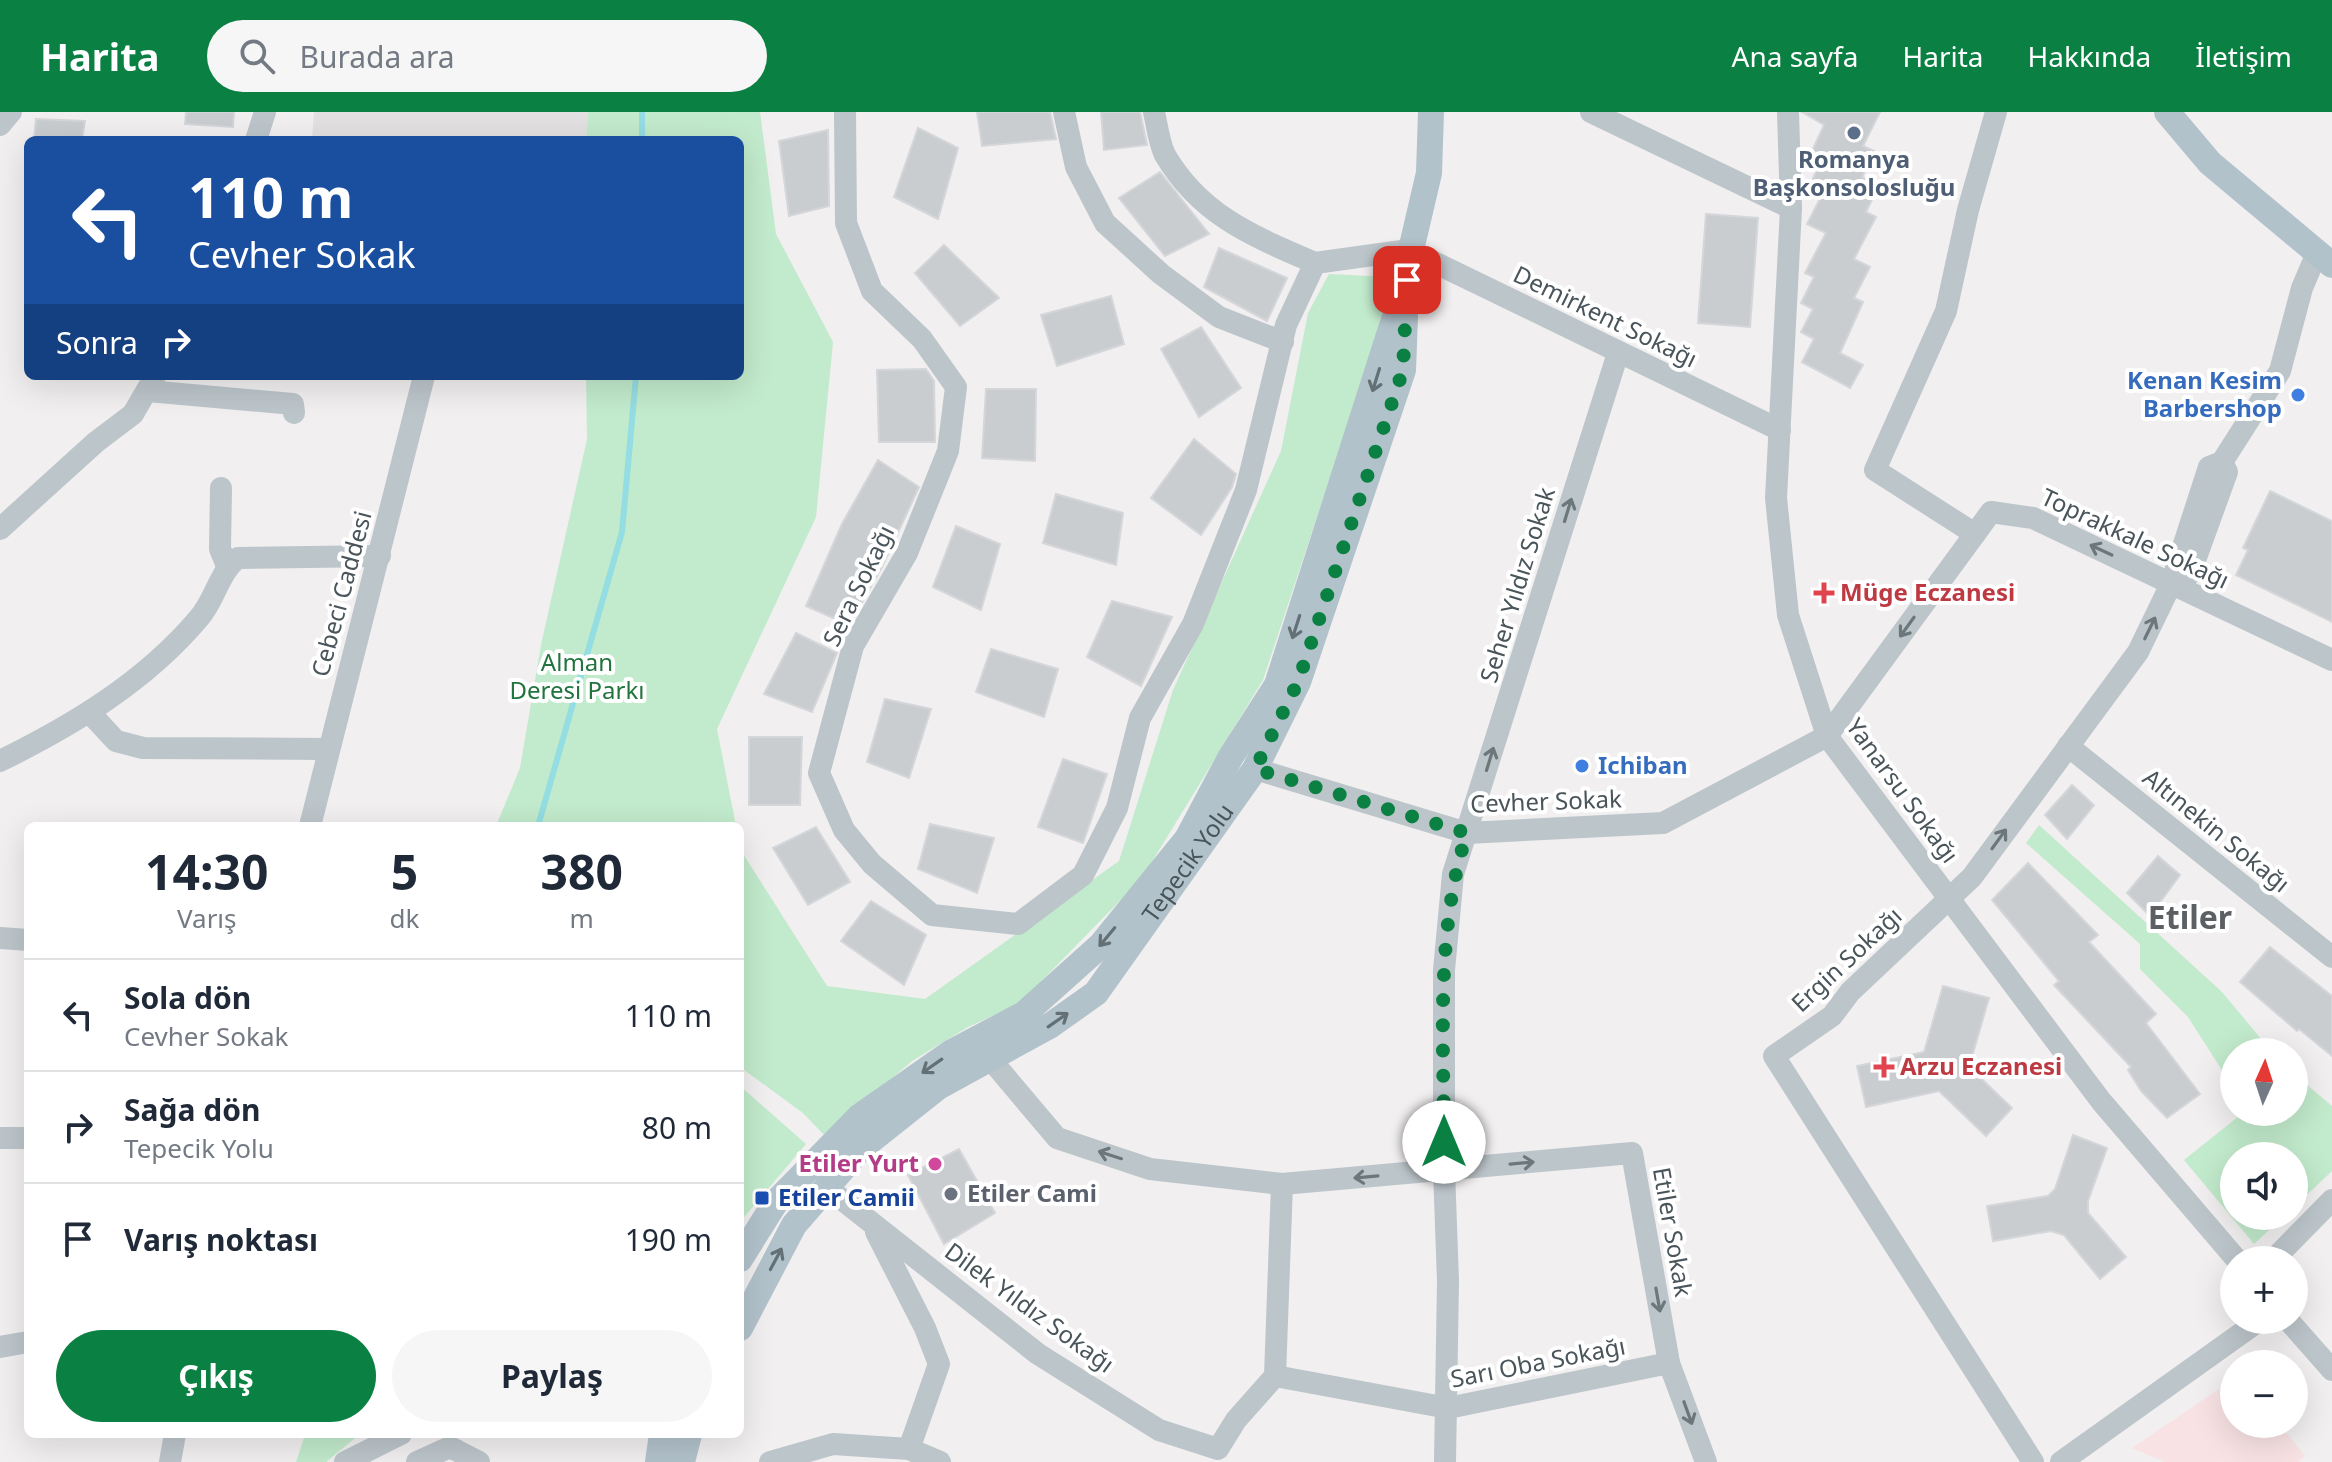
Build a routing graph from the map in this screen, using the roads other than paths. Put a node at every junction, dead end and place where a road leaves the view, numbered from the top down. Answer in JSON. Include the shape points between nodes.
{"nodes":[{"id":1,"x":11,"y":112,"type":"edge"},
{"id":2,"x":265,"y":112,"type":"edge"},
{"id":3,"x":845,"y":112,"type":"edge"},
{"id":4,"x":1064,"y":112,"type":"edge"},
{"id":5,"x":1154,"y":112,"type":"edge"},
{"id":6,"x":1431,"y":112,"type":"edge"},
{"id":7,"x":1591,"y":112,"type":"edge"},
{"id":8,"x":1788,"y":112,"type":"edge"},
{"id":9,"x":1996,"y":112,"type":"edge"},
{"id":10,"x":2167,"y":112,"type":"edge"},
{"id":11,"x":0,"y":125,"type":"edge"},
{"id":12,"x":257,"y":136,"type":"edge"},
{"id":13,"x":1791,"y":208,"type":"junction"},
{"id":14,"x":1409,"y":250,"type":"junction"},
{"id":15,"x":2324,"y":259,"type":"edge"},
{"id":16,"x":1315,"y":263,"type":"junction"},
{"id":17,"x":1283,"y":342,"type":"junction"},
{"id":18,"x":1618,"y":353,"type":"junction"},
{"id":19,"x":423,"y":380,"type":"edge"},
{"id":20,"x":151,"y":384,"type":"edge"},
{"id":21,"x":294,"y":413,"type":"dead end"},
{"id":22,"x":1780,"y":430,"type":"junction"},
{"id":23,"x":221,"y":488,"type":"dead end"},
{"id":24,"x":0,"y":529,"type":"edge"},
{"id":25,"x":1975,"y":534,"type":"junction"},
{"id":26,"x":380,"y":556,"type":"junction"},
{"id":27,"x":227,"y":566,"type":"junction"},
{"id":28,"x":2171,"y":584,"type":"junction"},
{"id":29,"x":2332,"y":660,"type":"edge"},
{"id":30,"x":90,"y":713,"type":"junction"},
{"id":31,"x":1827,"y":736,"type":"junction"},
{"id":32,"x":2068,"y":746,"type":"junction"},
{"id":33,"x":327,"y":749,"type":"junction"},
{"id":34,"x":1230,"y":758,"type":"junction"},
{"id":35,"x":0,"y":761,"type":"edge"},
{"id":36,"x":1255,"y":769,"type":"junction"},
{"id":37,"x":311,"y":822,"type":"edge"},
{"id":38,"x":1467,"y":833,"type":"junction"},
{"id":39,"x":1950,"y":900,"type":"junction"},
{"id":40,"x":0,"y":938,"type":"edge"},
{"id":41,"x":24,"y":940,"type":"edge"},
{"id":42,"x":2332,"y":957,"type":"edge"},
{"id":43,"x":976,"y":1039,"type":"junction"},
{"id":44,"x":992,"y":1061,"type":"junction"},
{"id":45,"x":0,"y":1138,"type":"edge"},
{"id":46,"x":24,"y":1138,"type":"edge"},
{"id":47,"x":1444,"y":1170,"type":"junction"},
{"id":48,"x":816,"y":1178,"type":"junction"},
{"id":49,"x":1282,"y":1184,"type":"junction"},
{"id":50,"x":2332,"y":1200,"type":"edge"},
{"id":51,"x":872,"y":1224,"type":"junction"},
{"id":52,"x":2225,"y":1246,"type":"edge"},
{"id":53,"x":2287,"y":1246,"type":"edge"},
{"id":54,"x":744,"y":1253,"type":"edge"},
{"id":55,"x":744,"y":1320,"type":"edge"},
{"id":56,"x":2240,"y":1334,"type":"edge"},
{"id":57,"x":2300,"y":1334,"type":"edge"},
{"id":58,"x":24,"y":1343,"type":"edge"},
{"id":59,"x":0,"y":1347,"type":"edge"},
{"id":60,"x":1669,"y":1363,"type":"junction"},
{"id":61,"x":2332,"y":1370,"type":"edge"},
{"id":62,"x":1275,"y":1376,"type":"junction"},
{"id":63,"x":1448,"y":1408,"type":"junction"},
{"id":64,"x":174,"y":1438,"type":"edge"},
{"id":65,"x":393,"y":1438,"type":"edge"},
{"id":66,"x":661,"y":1438,"type":"edge"},
{"id":67,"x":688,"y":1438,"type":"edge"},
{"id":68,"x":909,"y":1449,"type":"junction"},
{"id":69,"x":170,"y":1462,"type":"edge"},
{"id":70,"x":345,"y":1462,"type":"edge"},
{"id":71,"x":417,"y":1462,"type":"edge"},
{"id":72,"x":479,"y":1462,"type":"edge"},
{"id":73,"x":658,"y":1462,"type":"edge"},
{"id":74,"x":682,"y":1462,"type":"edge"},
{"id":75,"x":770,"y":1462,"type":"edge"},
{"id":76,"x":940,"y":1462,"type":"edge"},
{"id":77,"x":1445,"y":1462,"type":"edge"},
{"id":78,"x":1706,"y":1462,"type":"edge"},
{"id":79,"x":2033,"y":1462,"type":"edge"},
{"id":80,"x":2061,"y":1462,"type":"edge"}],
"edges":[{"from":1,"to":11,"type":"street"},
{"from":2,"to":12,"type":"street"},
{"from":3,"to":17,"type":"street","name":"Sera Sokağı","via":[[846,223],[872,291],[922,339],[956,387],[948,451],[907,553],[853,646],[819,773],[844,830],[872,864],[932,915],[1018,924],[1083,875],[1117,808],[1140,718],[1193,624],[1246,490]]},
{"from":4,"to":17,"type":"street","via":[[1076,167],[1105,223],[1219,317]]},
{"from":5,"to":16,"type":"street","via":[[1164,153],[1207,209]]},
{"from":6,"to":14,"type":"main road","name":"Tepecik Yolu","via":[[1429,173]]},
{"from":7,"to":13,"type":"street"},
{"from":8,"to":13,"type":"street","name":"Yanarsu Sokağı"},
{"from":9,"to":25,"type":"street","via":[[1946,311],[1875,470]]},
{"from":10,"to":15,"type":"main road","via":[[2210,163]]},
{"from":13,"to":22,"type":"street","name":"Yanarsu Sokağı"},
{"from":14,"to":16,"type":"street"},
{"from":14,"to":18,"type":"street","name":"Demirkent Sokağı"},
{"from":14,"to":34,"type":"main road","name":"Tepecik Yolu","one_way":true,"via":[[1397,310],[1277,685]]},
{"from":14,"to":36,"type":"main road","name":"Tepecik Yolu","via":[[1403,370],[1298,682]]},
{"from":15,"to":28,"type":"street","name":"Ergin Sokağı","via":[[2302,288],[2280,371],[2222,462],[2209,467]]},
{"from":16,"to":17,"type":"street","name":"Sera Sokağı","via":[[1294,302]]},
{"from":18,"to":22,"type":"street","name":"Demirkent Sokağı"},
{"from":38,"to":18,"type":"street","name":"Seher Yıldız Sokak","one_way":true},
{"from":19,"to":26,"type":"street","name":"Cebeci Caddesi"},
{"from":20,"to":21,"type":"street","via":[[293,404]]},
{"from":20,"to":24,"type":"street","via":[[133,414]]},
{"from":22,"to":31,"type":"street","name":"Yanarsu Sokağı","via":[[1776,498],[1788,615]]},
{"from":23,"to":27,"type":"street","via":[[220,549]]},
{"from":28,"to":25,"type":"street","name":"Toprakkale Sokağı","one_way":true,"via":[[2033,518],[1991,512]]},
{"from":25,"to":31,"type":"street","name":"Toprakkale Sokağı","one_way":true},
{"from":26,"to":27,"type":"street","via":[[255,555]]},
{"from":26,"to":33,"type":"street","name":"Cebeci Caddesi"},
{"from":27,"to":30,"type":"street","via":[[199,619]]},
{"from":28,"to":29,"type":"street","name":"Toprakkale Sokağı"},
{"from":32,"to":28,"type":"street","name":"Ergin Sokağı","one_way":true,"via":[[2138,652]]},
{"from":30,"to":33,"type":"street","via":[[116,741],[143,748]]},
{"from":30,"to":35,"type":"street"},
{"from":31,"to":38,"type":"street","name":"Cevher Sokak","via":[[1663,823]]},
{"from":31,"to":39,"type":"street","name":"Yanarsu Sokağı"},
{"from":39,"to":32,"type":"street","name":"Ergin Sokağı","one_way":true},
{"from":32,"to":42,"type":"street","name":"Altınekin Sokağı"},
{"from":33,"to":37,"type":"street","name":"Cebeci Caddesi"},
{"from":34,"to":36,"type":"main road"},
{"from":34,"to":43,"type":"main road","name":"Tepecik Yolu","one_way":true,"via":[[1187,839],[1101,945],[1024,1014]]},
{"from":36,"to":38,"type":"street","name":"Cevher Sokak"},
{"from":44,"to":36,"type":"main road","name":"Tepecik Yolu","one_way":true,"via":[[1096,993]]},
{"from":38,"to":47,"type":"street","name":"Seher Yıldız Sokak","via":[[1453,874],[1444,970]]},
{"from":39,"to":52,"type":"street","name":"Yanarsu Sokağı","via":[[2101,1101]]},
{"from":39,"to":79,"type":"street","name":"Ergin Sokağı","via":[[1850,992],[1832,1016],[1774,1056]]},
{"from":40,"to":41,"type":"street"},
{"from":43,"to":44,"type":"main road"},
{"from":43,"to":48,"type":"main road","name":"Tepecik Yolu","one_way":true,"via":[[859,1117]]},
{"from":44,"to":48,"type":"main road","name":"Tepecik Yolu","via":[[938,1087]]},
{"from":49,"to":44,"type":"street","one_way":true,"via":[[1150,1169],[1057,1138]]},
{"from":45,"to":46,"type":"street"},
{"from":47,"to":49,"type":"street","one_way":true},
{"from":47,"to":60,"type":"street","name":"Etiler Sokak","one_way":true,"via":[[1632,1153]]},
{"from":47,"to":63,"type":"street"},
{"from":48,"to":51,"type":"street","name":"Dilek Yıldız Sokağı"},
{"from":48,"to":54,"type":"main road","name":"Tepecik Yolu","via":[[775,1203]]},
{"from":55,"to":48,"type":"main road","name":"Tepecik Yolu","one_way":true},
{"from":49,"to":62,"type":"street"},
{"from":50,"to":53,"type":"street"},
{"from":51,"to":62,"type":"street","name":"Dilek Yıldız Sokağı","via":[[1038,1354],[1159,1430],[1218,1449]]},
{"from":51,"to":68,"type":"street","via":[[939,1364]]},
{"from":56,"to":80,"type":"street"},
{"from":57,"to":61,"type":"street"},
{"from":58,"to":59,"type":"street"},
{"from":60,"to":63,"type":"street","name":"Sarı Oba Sokağı"},
{"from":60,"to":78,"type":"street","one_way":true},
{"from":62,"to":63,"type":"street","name":"Sarı Oba Sokağı"},
{"from":63,"to":77,"type":"street"},
{"from":64,"to":69,"type":"street"},
{"from":65,"to":70,"type":"street"},
{"from":66,"to":73,"type":"main road"},
{"from":67,"to":74,"type":"main road"},
{"from":68,"to":75,"type":"street","via":[[833,1444]]},
{"from":68,"to":76,"type":"street"},
{"from":71,"to":72,"type":"street","via":[[450,1447]]}]}
